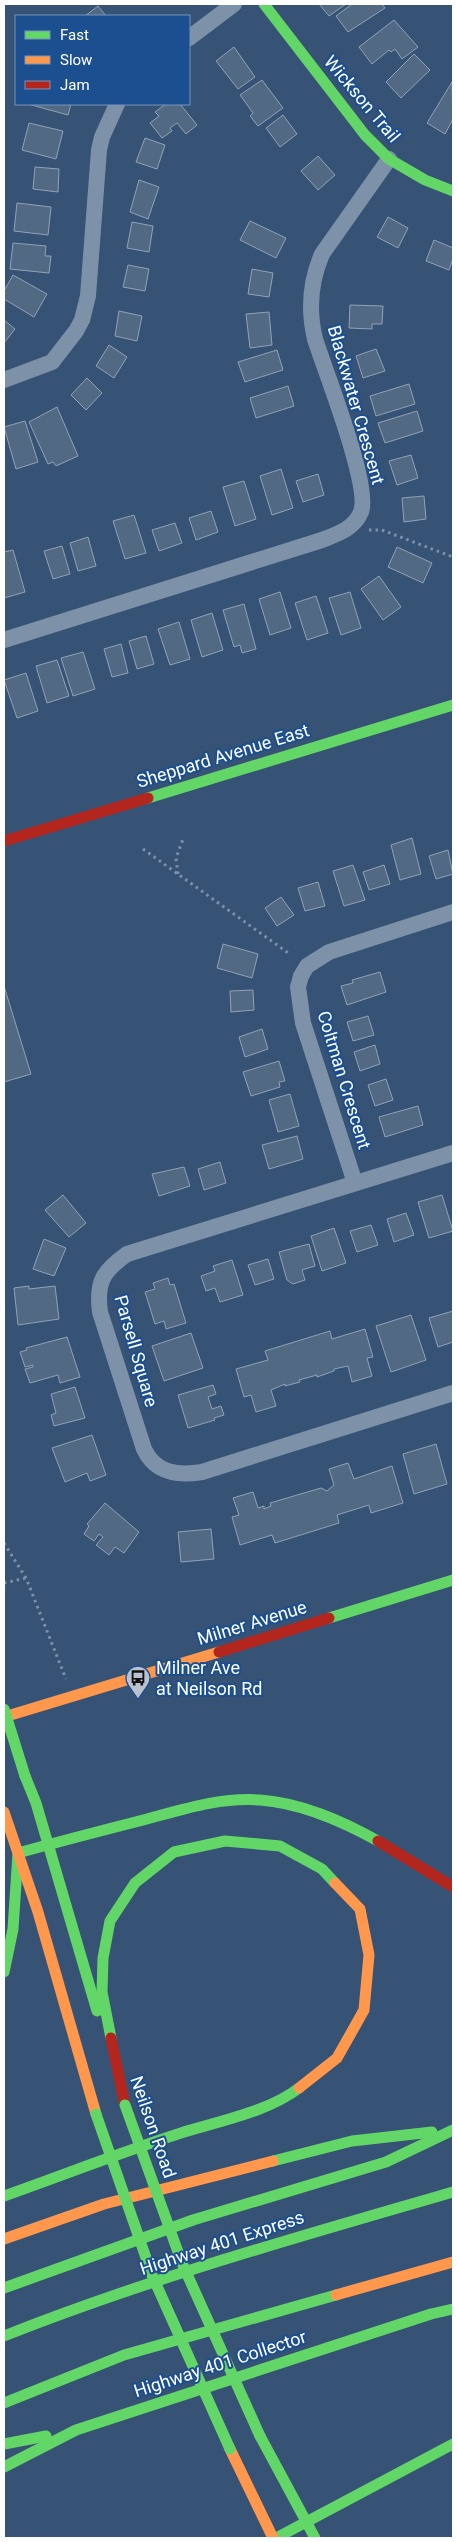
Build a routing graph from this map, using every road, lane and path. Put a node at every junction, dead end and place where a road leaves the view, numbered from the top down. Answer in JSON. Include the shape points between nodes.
{"nodes":[{"id":1,"x":234,"y":4,"type":"edge"},
{"id":2,"x":264,"y":4,"type":"edge"},
{"id":3,"x":190,"y":37,"type":"edge"},
{"id":4,"x":117,"y":105,"type":"edge"},
{"id":5,"x":389,"y":159,"type":"junction"},
{"id":6,"x":453,"y":190,"type":"edge"},
{"id":7,"x":4,"y":380,"type":"edge"},
{"id":8,"x":346,"y":530,"type":"junction"},
{"id":9,"x":453,"y":557,"type":"edge"},
{"id":10,"x":4,"y":640,"type":"edge"},
{"id":11,"x":453,"y":706,"type":"edge"},
{"id":12,"x":183,"y":839,"type":"dead end"},
{"id":13,"x":4,"y":841,"type":"edge"},
{"id":14,"x":143,"y":849,"type":"dead end"},
{"id":15,"x":178,"y":875,"type":"junction"},
{"id":16,"x":453,"y":912,"type":"edge"},
{"id":17,"x":291,"y":955,"type":"dead end"},
{"id":18,"x":453,"y":1154,"type":"edge"},
{"id":19,"x":355,"y":1183,"type":"junction"},
{"id":20,"x":453,"y":1393,"type":"edge"},
{"id":21,"x":4,"y":1543,"type":"edge"},
{"id":22,"x":26,"y":1578,"type":"junction"},
{"id":23,"x":453,"y":1580,"type":"edge"},
{"id":24,"x":4,"y":1584,"type":"edge"},
{"id":25,"x":73,"y":1696,"type":"junction"},
{"id":26,"x":4,"y":1709,"type":"edge"},
{"id":27,"x":4,"y":1717,"type":"edge"},
{"id":28,"x":4,"y":1812,"type":"edge"},
{"id":29,"x":48,"y":1844,"type":"junction"},
{"id":30,"x":18,"y":1853,"type":"junction"},
{"id":31,"x":453,"y":1887,"type":"edge"},
{"id":32,"x":4,"y":1972,"type":"edge"},
{"id":33,"x":125,"y":2105,"type":"junction"},
{"id":34,"x":453,"y":2130,"type":"edge"},
{"id":35,"x":453,"y":2192,"type":"edge"},
{"id":36,"x":4,"y":2196,"type":"edge"},
{"id":37,"x":4,"y":2239,"type":"edge"},
{"id":38,"x":453,"y":2262,"type":"edge"},
{"id":39,"x":4,"y":2288,"type":"edge"},
{"id":40,"x":453,"y":2309,"type":"edge"},
{"id":41,"x":4,"y":2336,"type":"edge"},
{"id":42,"x":4,"y":2403,"type":"edge"},
{"id":43,"x":76,"y":2430,"type":"junction"},
{"id":44,"x":4,"y":2444,"type":"edge"},
{"id":45,"x":453,"y":2444,"type":"edge"},
{"id":46,"x":4,"y":2467,"type":"edge"},
{"id":47,"x":304,"y":2522,"type":"junction"},
{"id":48,"x":274,"y":2538,"type":"edge"},
{"id":49,"x":315,"y":2538,"type":"edge"}],
"edges":[{"from":1,"to":3,"type":"street"},
{"from":2,"to":5,"type":"main road","name":"Wickson Trail","via":[[342,106]]},
{"from":4,"to":7,"type":"street","via":[[102,137],[98,160],[88,296],[82,320],[52,362]]},
{"from":5,"to":6,"type":"main road","name":"Wickson Trail","via":[[426,180]]},
{"from":5,"to":8,"type":"street","name":"Blackwater Crescent","via":[[322,254],[310,303],[315,339],[359,472],[364,502],[361,513]]},
{"from":8,"to":9,"type":"path","via":[[382,530]]},
{"from":8,"to":10,"type":"street","name":"Blackwater Crescent"},
{"from":11,"to":13,"type":"main road","name":"Sheppard Avenue East"},
{"from":12,"to":15,"type":"path","via":[[176,858]]},
{"from":14,"to":15,"type":"path"},
{"from":15,"to":17,"type":"path"},
{"from":16,"to":19,"type":"street","name":"Coltman Crescent","via":[[329,952],[307,966],[301,976],[298,988],[303,1024]]},
{"from":18,"to":19,"type":"street","name":"Parsell Square"},
{"from":19,"to":20,"type":"street","name":"Parsell Square","via":[[127,1254],[115,1262],[104,1276],[98,1293],[100,1312],[148,1458],[160,1468],[180,1474],[202,1472]]},
{"from":21,"to":22,"type":"path"},
{"from":22,"to":24,"type":"path"},
{"from":22,"to":25,"type":"path"},
{"from":23,"to":25,"type":"main road","name":"Milner Avenue"},
{"from":25,"to":27,"type":"main road","name":"Milner Avenue"},
{"from":26,"to":29,"type":"main road","name":"Neilson Road","bridge":true},
{"from":28,"to":30,"type":"main road"},
{"from":29,"to":30,"type":"main road"},
{"from":29,"to":31,"type":"main road","via":[[233,1798],[277,1802],[327,1816]]},
{"from":29,"to":33,"type":"main road","name":"Neilson Road"},
{"from":30,"to":32,"type":"main road","via":[[13,1930]]},
{"from":30,"to":48,"type":"main road","bridge":true,"via":[[96,2114],[152,2275]]},
{"from":33,"to":36,"type":"main road","via":[[102,1992],[103,1958],[110,1921],[135,1883],[174,1852],[225,1841],[280,1846],[322,1869],[360,1909],[370,1954],[364,2010],[337,2058],[290,2095],[234,2118],[181,2133]]},
{"from":33,"to":47,"type":"main road","name":"Neilson Road","bridge":true,"via":[[182,2262],[260,2436]]},
{"from":34,"to":37,"type":"main road","via":[[352,2141],[104,2204]]},
{"from":34,"to":39,"type":"main road","via":[[386,2162],[193,2220]]},
{"from":35,"to":41,"type":"main road","name":"Highway 401 Express","via":[[238,2255]]},
{"from":38,"to":42,"type":"main road","via":[[124,2355]]},
{"from":40,"to":43,"type":"main road","name":"Highway 401 Collector"},
{"from":43,"to":44,"type":"main road"},
{"from":43,"to":46,"type":"main road","name":"Highway 401 Collector"},
{"from":45,"to":47,"type":"main road"},
{"from":47,"to":48,"type":"main road"},
{"from":47,"to":49,"type":"main road","name":"Neilson Road"}]}
